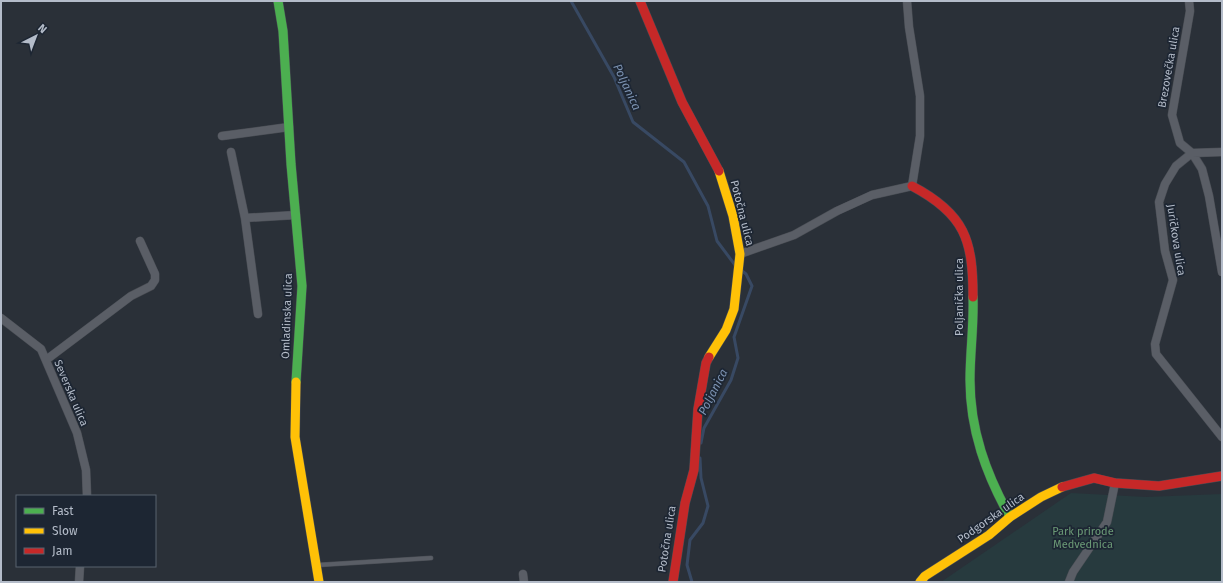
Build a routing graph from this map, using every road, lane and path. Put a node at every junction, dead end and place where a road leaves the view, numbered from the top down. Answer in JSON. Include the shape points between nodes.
{"nodes":[{"id":1,"x":278,"y":1,"type":"edge"},
{"id":2,"x":640,"y":1,"type":"edge"},
{"id":3,"x":907,"y":1,"type":"edge"},
{"id":4,"x":1189,"y":1,"type":"edge"},
{"id":5,"x":289,"y":127,"type":"junction"},
{"id":6,"x":222,"y":136,"type":"dead end"},
{"id":7,"x":230,"y":152,"type":"dead end"},
{"id":8,"x":1222,"y":152,"type":"edge"},
{"id":9,"x":1192,"y":153,"type":"junction"},
{"id":10,"x":912,"y":186,"type":"junction"},
{"id":11,"x":296,"y":215,"type":"junction"},
{"id":12,"x":245,"y":218,"type":"junction"},
{"id":13,"x":140,"y":241,"type":"dead end"},
{"id":14,"x":740,"y":257,"type":"junction"},
{"id":15,"x":1222,"y":272,"type":"edge"},
{"id":16,"x":258,"y":314,"type":"dead end"},
{"id":17,"x":1,"y":318,"type":"edge"},
{"id":18,"x":46,"y":360,"type":"junction"},
{"id":19,"x":1222,"y":437,"type":"edge"},
{"id":20,"x":1222,"y":476,"type":"edge"},
{"id":21,"x":1115,"y":483,"type":"junction"},
{"id":22,"x":87,"y":495,"type":"edge"},
{"id":23,"x":1010,"y":517,"type":"junction"},
{"id":24,"x":431,"y":558,"type":"dead end"},
{"id":25,"x":316,"y":565,"type":"junction"},
{"id":26,"x":80,"y":567,"type":"edge"},
{"id":27,"x":79,"y":582,"type":"edge"},
{"id":28,"x":319,"y":582,"type":"edge"},
{"id":29,"x":673,"y":582,"type":"edge"},
{"id":30,"x":920,"y":582,"type":"edge"},
{"id":31,"x":1069,"y":582,"type":"edge"}],
"edges":[{"from":1,"to":5,"type":"street","name":"Omladinska ulica","via":[[283,31]]},
{"from":2,"to":14,"type":"street","name":"Potočna ulica","via":[[682,102],[718,169],[733,216]]},
{"from":3,"to":10,"type":"street","via":[[920,96],[920,136]]},
{"from":4,"to":9,"type":"street","name":"Brezovečka ulica","via":[[1190,11],[1172,115],[1180,143]]},
{"from":5,"to":6,"type":"street"},
{"from":5,"to":11,"type":"street","name":"Omladinska ulica"},
{"from":7,"to":12,"type":"street"},
{"from":8,"to":9,"type":"street"},
{"from":9,"to":15,"type":"street","name":"Brezovečka ulica","via":[[1202,169],[1209,196]]},
{"from":9,"to":19,"type":"street","name":"Juričkova ulica","via":[[1176,166],[1165,184],[1159,202],[1165,251],[1173,280],[1155,344],[1156,354]]},
{"from":10,"to":14,"type":"street","via":[[872,195],[794,234]]},
{"from":10,"to":23,"type":"street","name":"Poljanička ulica","via":[[933,196],[953,217],[964,230],[971,248],[973,286],[970,380],[974,424],[982,459]]},
{"from":11,"to":12,"type":"street"},
{"from":11,"to":25,"type":"street","name":"Omladinska ulica","via":[[302,286],[295,392],[295,437]]},
{"from":12,"to":16,"type":"street"},
{"from":13,"to":18,"type":"street","via":[[154,274],[155,280],[151,286],[131,296]]},
{"from":14,"to":29,"type":"street","name":"Potočna ulica","via":[[734,309],[726,330],[706,364],[698,409],[694,470],[685,503]]},
{"from":17,"to":18,"type":"street","name":"Severska ulica","via":[[41,349]]},
{"from":18,"to":22,"type":"street","name":"Severska ulica","via":[[77,433],[86,470]]},
{"from":20,"to":21,"type":"street","name":"Podgorska ulica","via":[[1159,486]]},
{"from":21,"to":23,"type":"street","name":"Podgorska ulica","via":[[1094,478],[1069,484],[1041,497]]},
{"from":21,"to":31,"type":"street","via":[[1107,522]]},
{"from":23,"to":30,"type":"street","name":"Podgorska ulica","via":[[989,535],[925,576]]},
{"from":24,"to":25,"type":"lane"},
{"from":25,"to":28,"type":"street","name":"Omladinska ulica"},
{"from":26,"to":27,"type":"street"}]}
